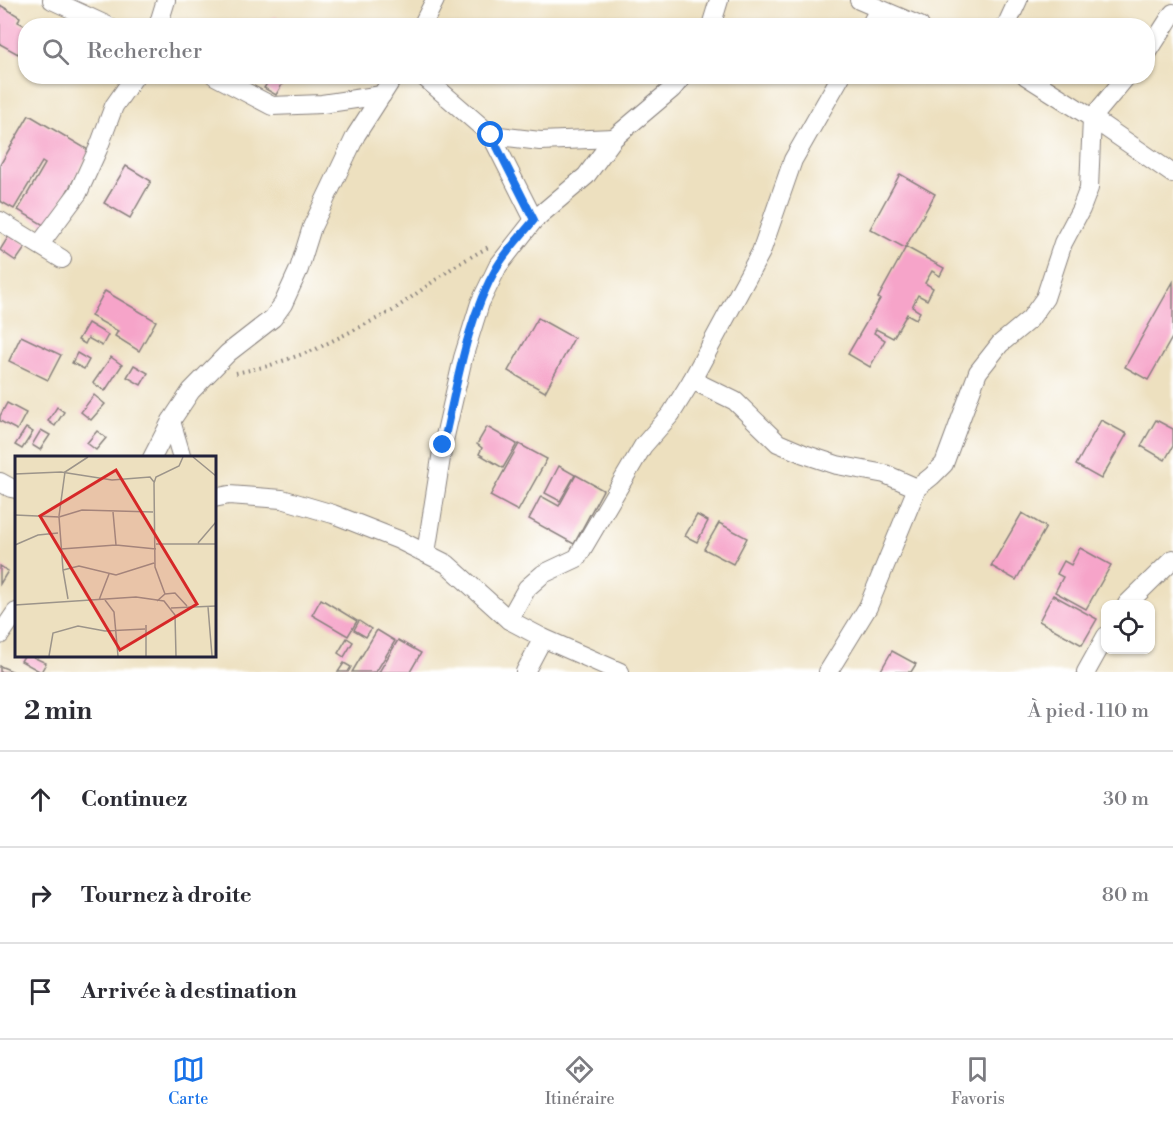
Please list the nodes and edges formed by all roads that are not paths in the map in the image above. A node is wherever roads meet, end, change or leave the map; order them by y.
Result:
1 (52, 0) edge
2 (166, 0) edge
3 (435, 0) edge
4 (719, 0) edge
5 (859, 0) edge
6 (1018, 0) edge
7 (879, 9) junction
8 (1173, 13) edge
9 (91, 18) edge
10 (160, 18) edge
11 (426, 18) edge
12 (713, 18) edge
13 (874, 18) edge
14 (901, 18) edge
15 (1010, 18) edge
16 (1155, 41) edge
17 (129, 84) edge
18 (230, 84) edge
19 (389, 84) edge
20 (432, 84) edge
21 (676, 84) edge
22 (836, 84) edge
23 (1039, 84) edge
24 (1120, 84) edge
25 (382, 95) junction
26 (1092, 118) junction
27 (491, 135) junction
28 (614, 138) junction
29 (1173, 174) edge
30 (534, 220) junction
31 (0, 221) edge
32 (40, 244) junction
33 (62, 259) dead end
34 (692, 380) junction
35 (171, 421) junction
36 (153, 456) edge
37 (181, 456) edge
38 (0, 482) edge
39 (917, 488) junction
40 (15, 489) edge
41 (216, 498) edge
42 (426, 554) junction
43 (1173, 559) edge
44 (1131, 600) edge
45 (15, 613) edge
46 (509, 621) junction
47 (0, 634) edge
48 (543, 638) junction
49 (1101, 645) edge
50 (525, 672) edge
51 (620, 672) edge
52 (828, 672) edge
53 (1086, 672) edge

1 - 9 street
2 - 10 street
3 - 11 street
4 - 12 street
5 - 7 street
6 - 15 street
7 - 13 street
7 - 14 street
8 - 16 street
17 - 32 street
18 - 25 street
19 - 25 street
20 - 27 street
21 - 28 street
22 - 34 street
23 - 26 street
24 - 26 street
25 - 35 street
26 - 29 street
26 - 39 street
27 - 28 street
27 - 30 street
28 - 30 street
30 - 42 street
31 - 32 street
32 - 33 street
34 - 39 street
34 - 46 street
35 - 36 street
35 - 37 street
38 - 40 street
39 - 52 street
41 - 42 street
42 - 46 street
43 - 44 street
45 - 47 street
46 - 48 street
48 - 50 street
48 - 51 street
49 - 53 street

